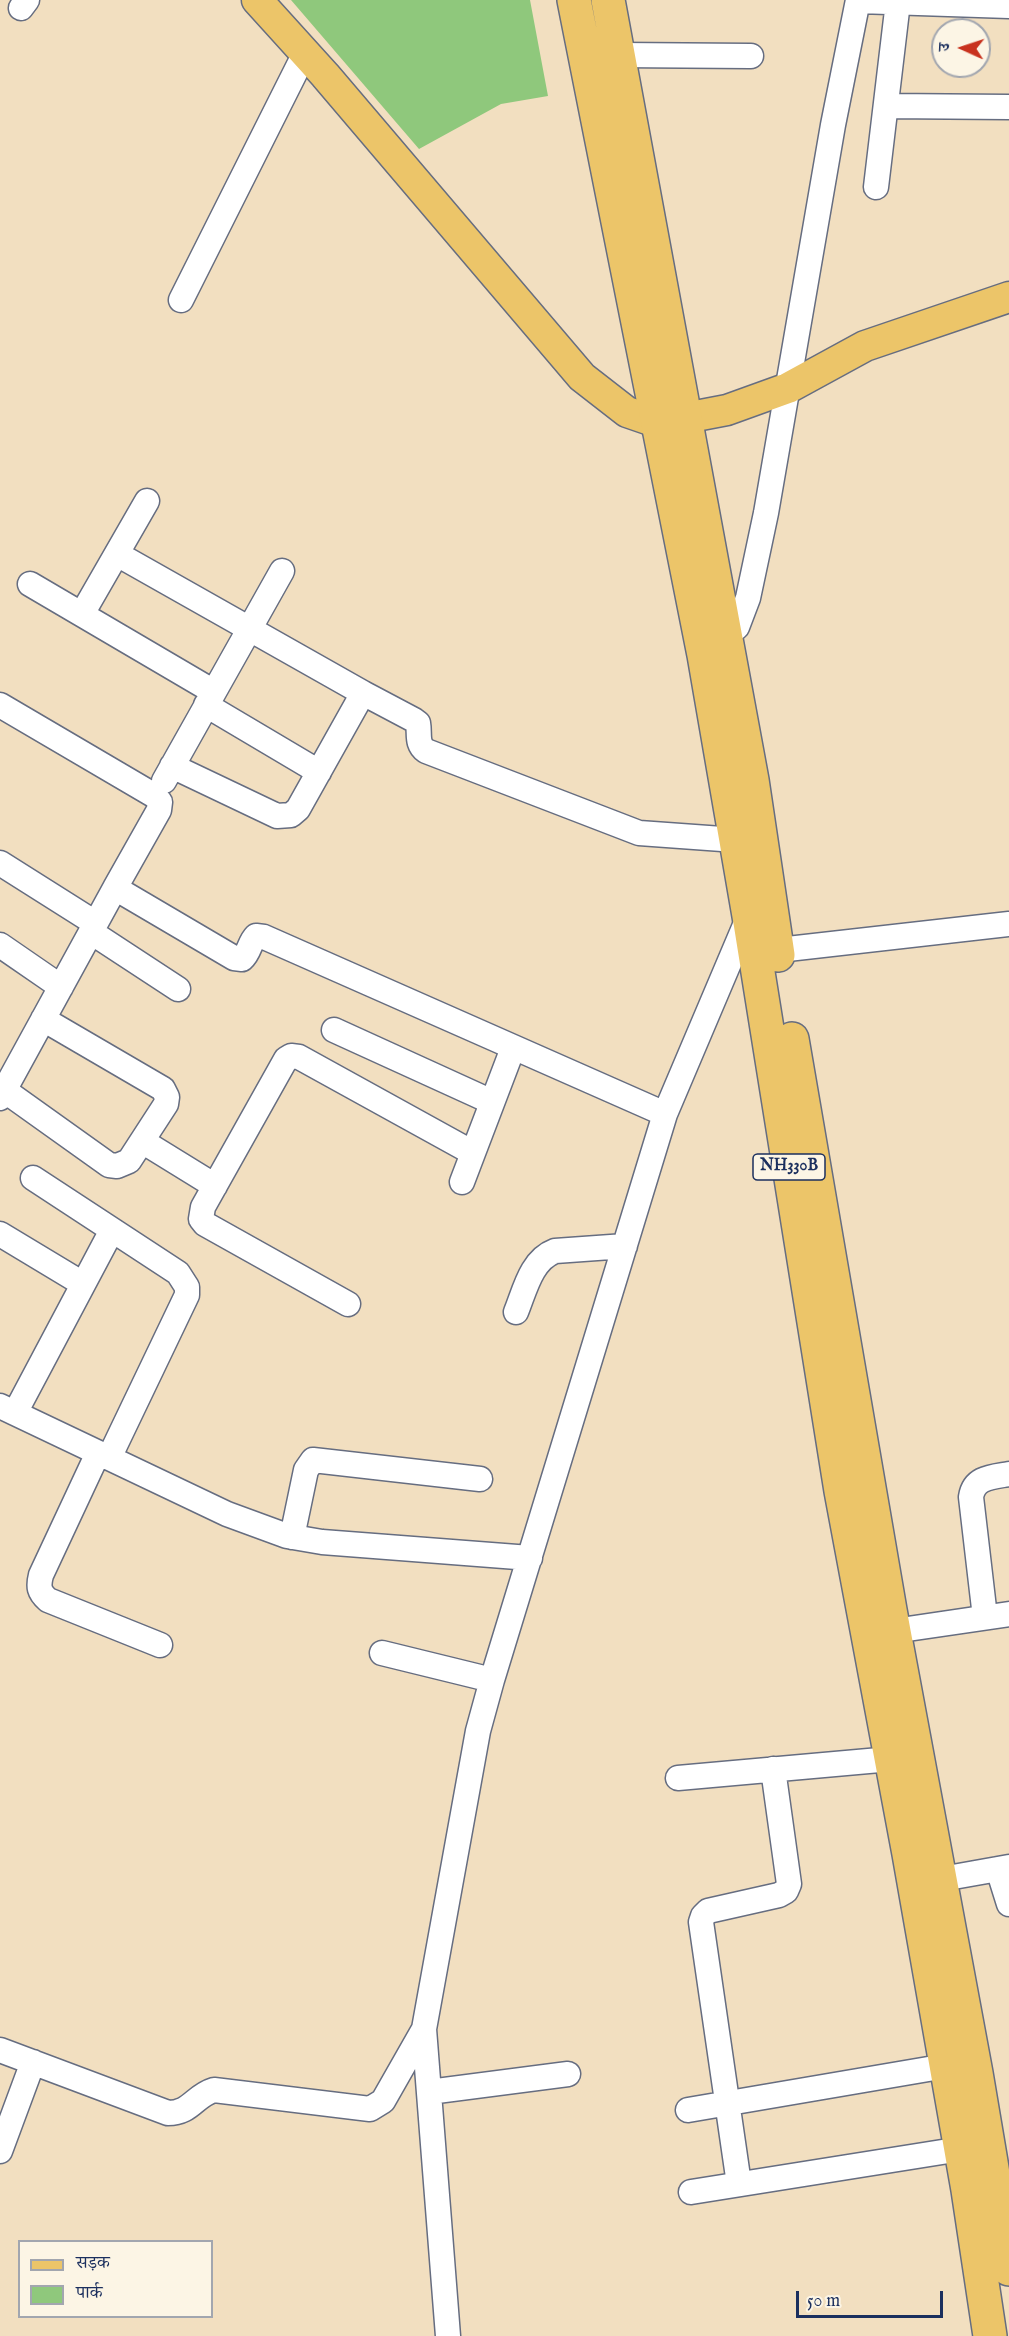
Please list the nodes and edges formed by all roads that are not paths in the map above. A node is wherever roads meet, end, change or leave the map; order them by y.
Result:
1 (258, 0) edge
2 (574, 0) edge
3 (608, 0) edge
4 (858, 0) edge
5 (898, 2) junction
6 (1009, 6) edge
7 (305, 53) junction
8 (618, 55) junction
9 (751, 56) dead end
10 (886, 106) junction
11 (1009, 107) edge
12 (876, 187) dead end
13 (1009, 297) edge
14 (181, 300) dead end
15 (788, 388) junction
16 (672, 420) junction
17 (147, 501) dead end
18 (117, 554) junction
19 (282, 571) dead end
20 (30, 584) dead end
21 (82, 614) junction
22 (249, 629) junction
23 (725, 637) junction
24 (363, 693) junction
25 (210, 698) junction
26 (0, 705) edge
27 (172, 766) junction
28 (319, 772) junction
29 (155, 796) junction
30 (736, 840) junction
31 (0, 863) edge
32 (115, 888) junction
33 (749, 916) junction
34 (1009, 924) edge
35 (93, 928) junction
36 (0, 945) edge
37 (766, 951) junction
38 (61, 987) junction
39 (178, 989) dead end
40 (43, 1019) junction
41 (334, 1030) dead end
42 (513, 1048) junction
43 (2, 1094) edge
44 (492, 1102) junction
45 (665, 1114) junction
46 (142, 1141) junction
47 (473, 1153) junction
48 (33, 1178) dead end
49 (462, 1182) dead end
50 (215, 1186) junction
51 (112, 1230) junction
52 (0, 1234) edge
53 (625, 1246) junction
54 (83, 1284) junction
55 (348, 1304) dead end
56 (516, 1312) dead end
57 (8, 1410) edge
58 (104, 1456) junction
59 (1009, 1474) edge
60 (480, 1479) dead end
61 (292, 1537) junction
62 (530, 1558) junction
63 (1009, 1614) edge
64 (985, 1617) junction
65 (894, 1632) junction
66 (160, 1645) dead end
67 (382, 1653) dead end
68 (492, 1680) junction
69 (891, 1759) junction
70 (773, 1769) junction
71 (678, 1778) dead end
72 (1003, 1868) edge
73 (927, 1882) junction
74 (1009, 1904) edge
75 (424, 2030) junction
76 (0, 2050) edge
77 (33, 2062) junction
78 (946, 2066) junction
79 (568, 2074) dead end
80 (429, 2092) junction
81 (727, 2104) junction
82 (688, 2110) dead end
83 (960, 2149) junction
84 (0, 2151) edge
85 (739, 2184) junction
86 (691, 2192) dead end
87 (1009, 2269) edge
88 (448, 2336) edge
89 (990, 2336) edge

1 - 7 main road
2 - 16 highway, NH330B
3 - 8 highway, NH330B
4 - 5 street
4 - 15 street
5 - 6 street
5 - 10 street
7 - 14 street
7 - 16 main road
8 - 9 street
8 - 16 highway, NH330B
10 - 11 street
10 - 12 street
13 - 15 main road
15 - 16 main road
15 - 23 street
16 - 23 highway, NH330B
16 - 30 highway, NH330B
17 - 18 street
18 - 21 street
18 - 22 street
19 - 22 street
20 - 21 street
21 - 25 street
22 - 24 street
22 - 25 street
23 - 37 highway, NH330B
24 - 28 street
24 - 30 street
25 - 27 street
25 - 28 street
26 - 29 street
27 - 28 street
27 - 29 street
29 - 32 street
30 - 33 highway, NH330B
31 - 35 street
32 - 35 street
32 - 42 street
33 - 37 highway, NH330B
33 - 45 street
34 - 37 street
35 - 38 street
35 - 39 street
36 - 38 street
37 - 65 highway, NH330B
37 - 69 highway, NH330B
38 - 40 street
40 - 43 street
40 - 46 street
41 - 44 street
42 - 44 street
42 - 45 street
43 - 46 street
44 - 47 street
45 - 53 street
46 - 50 street
47 - 49 street
47 - 50 street
48 - 51 street
50 - 55 street
51 - 54 street
51 - 58 street
52 - 54 street
53 - 56 street
53 - 62 street
54 - 57 street
57 - 58 street
58 - 61 street
58 - 66 street
59 - 64 street
60 - 61 street
61 - 62 street
62 - 68 street
63 - 64 street
64 - 65 street
65 - 73 highway, NH330B
67 - 68 street
68 - 75 street
69 - 70 street
69 - 73 highway, NH330B
70 - 71 street
70 - 81 street
72 - 73 street
72 - 74 street
73 - 78 highway, NH330B
73 - 87 highway, NH330B
75 - 77 street
75 - 80 street
76 - 77 street
77 - 84 street
78 - 81 street
78 - 83 highway, NH330B
79 - 80 street
80 - 88 street
81 - 82 street
81 - 85 street
83 - 85 street
83 - 89 highway, NH330B
85 - 86 street

